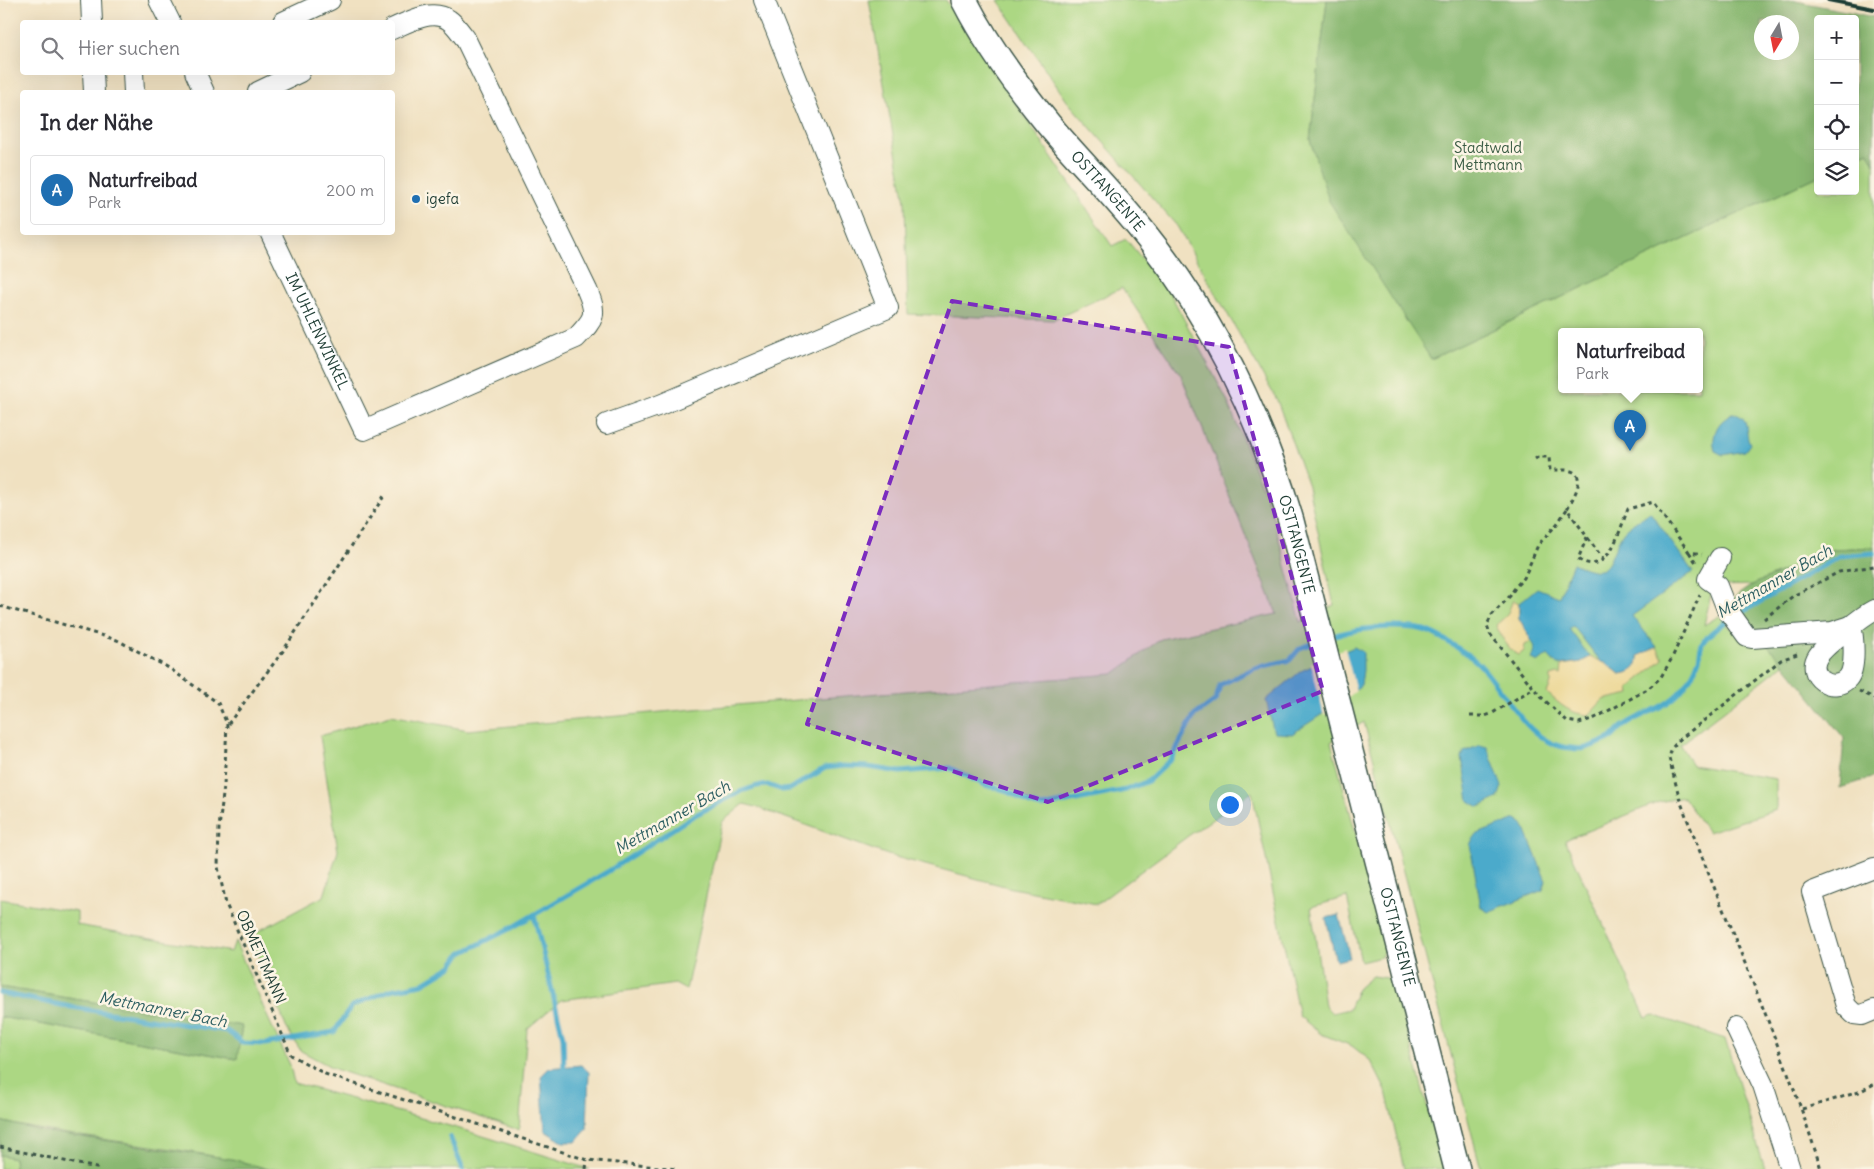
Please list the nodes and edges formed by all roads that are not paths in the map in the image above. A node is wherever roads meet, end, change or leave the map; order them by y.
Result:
1 (91, 0) edge
2 (159, 0) edge
3 (330, 0) edge
4 (764, 0) edge
5 (964, 0) edge
6 (92, 20) edge
7 (169, 20) edge
8 (287, 20) edge
9 (395, 28) edge
10 (93, 75) edge
11 (133, 75) edge
12 (294, 75) edge
13 (94, 90) edge
14 (134, 90) edge
15 (262, 90) edge
16 (271, 235) edge
17 (607, 424) dead end
18 (1720, 558) road end
19 (1874, 610) edge
20 (1851, 626) junction
21 (1874, 868) edge
22 (1874, 1010) edge
23 (1736, 1028) dead end
24 (1457, 1169) edge
25 (1790, 1169) edge

1 - 6 street
2 - 7 street
3 - 8 street
4 - 17 street
5 - 24 main road, OSTTANGENTE
9 - 16 street, IM UHLENWINKEL
10 - 13 street
11 - 14 street
12 - 15 street
18 - 20 street
19 - 20 street
20 - 20 street
21 - 22 street
23 - 25 street

